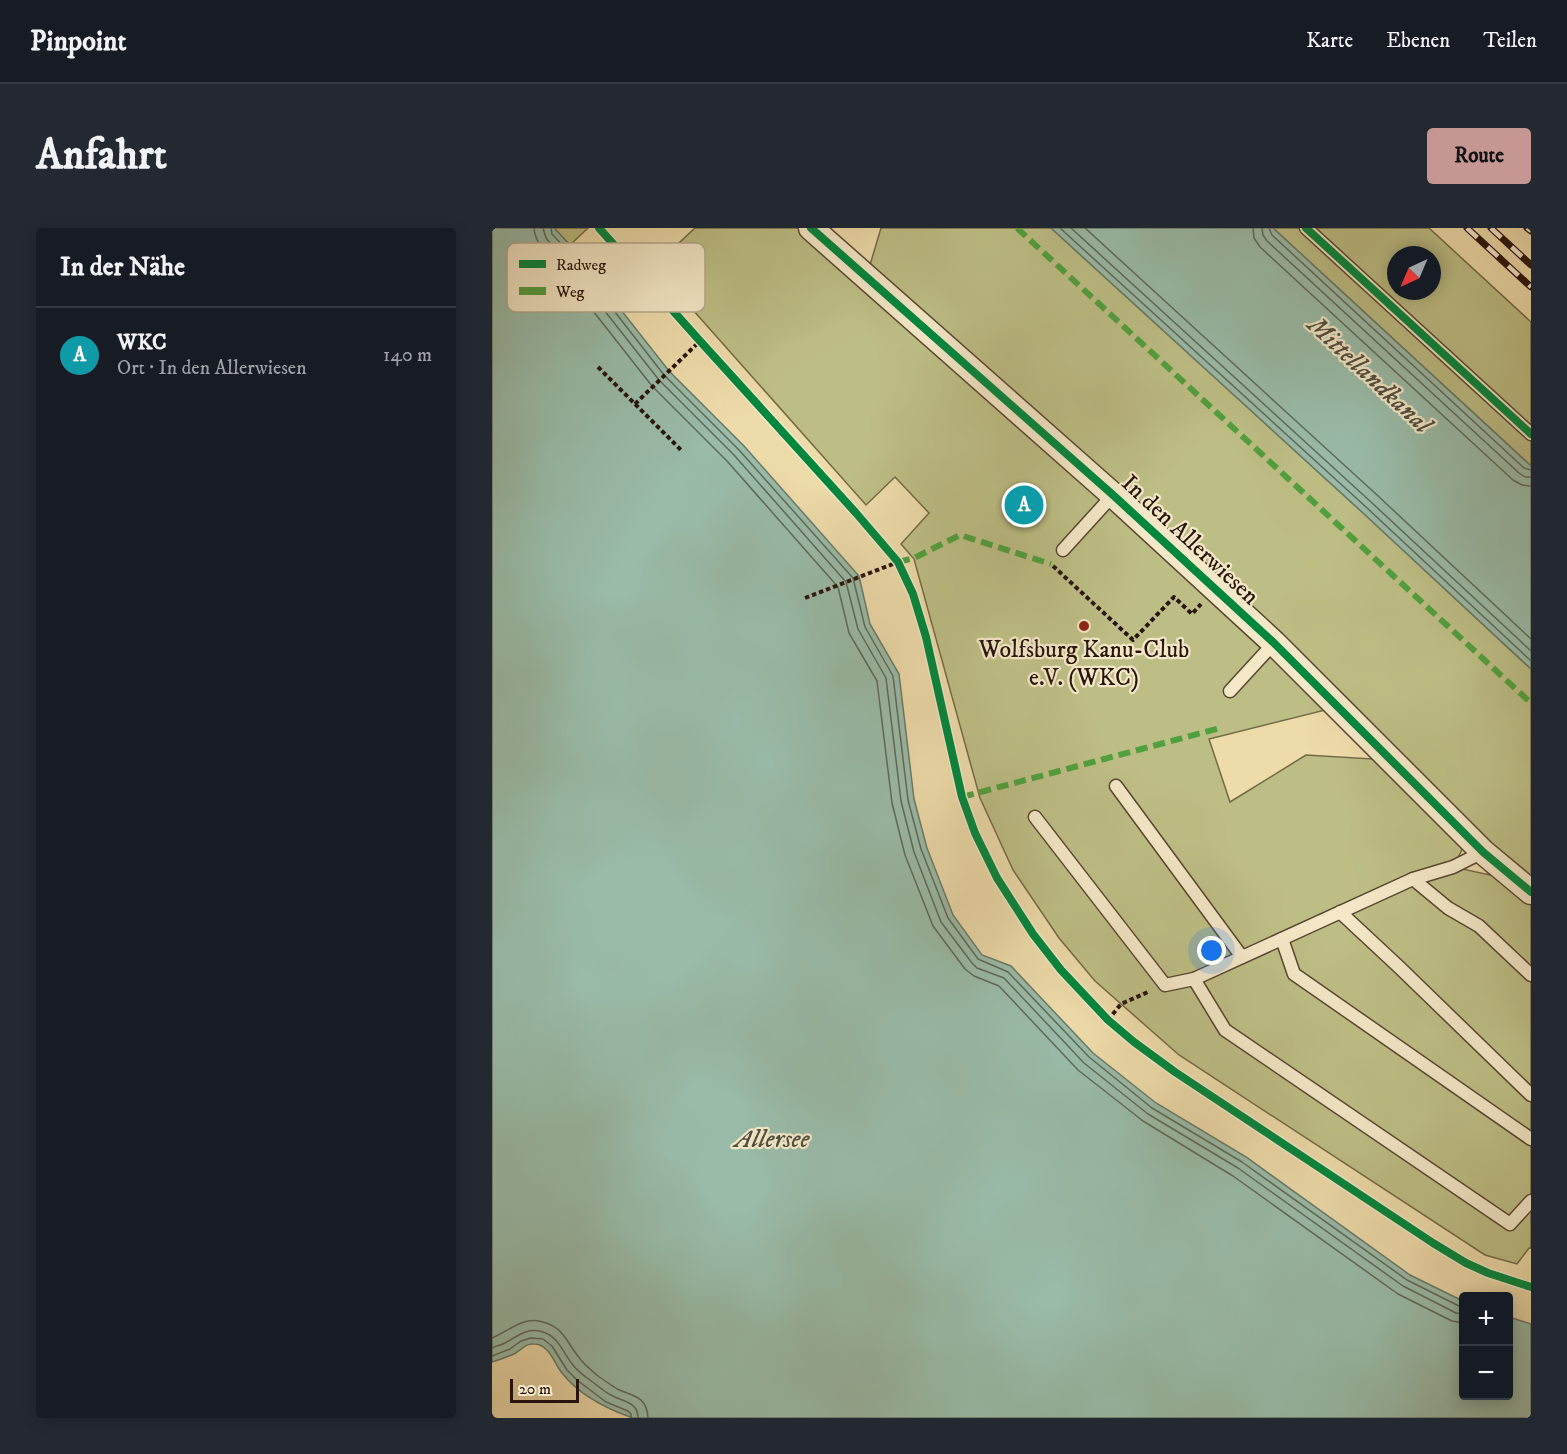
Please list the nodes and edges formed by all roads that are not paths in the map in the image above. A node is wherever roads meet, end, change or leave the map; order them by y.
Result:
1 (811, 228) edge
2 (1306, 228) edge
3 (1531, 434) edge
4 (1113, 495) junction
5 (1063, 550) dead end
6 (1274, 644) junction
7 (1230, 691) dead end
8 (1116, 786) dead end
9 (1035, 817) dead end
10 (1483, 852) junction
11 (1413, 879) junction
12 (1531, 892) edge
13 (1340, 912) junction
14 (1282, 939) junction
15 (1242, 957) junction
16 (1531, 975) edge
17 (1194, 979) junction
18 (1531, 1095) edge
19 (1531, 1140) edge
20 (1531, 1201) edge

1 - 4 street, In den Allerwiesen
2 - 3 lane
4 - 5 lane
4 - 6 street, In den Allerwiesen
6 - 7 lane
6 - 10 street, In den Allerwiesen
8 - 15 lane
9 - 17 lane
10 - 11 lane
10 - 12 street, In den Allerwiesen
11 - 13 lane
11 - 16 lane
13 - 14 lane
13 - 18 lane
14 - 15 lane
14 - 19 lane
15 - 17 lane
17 - 20 lane

